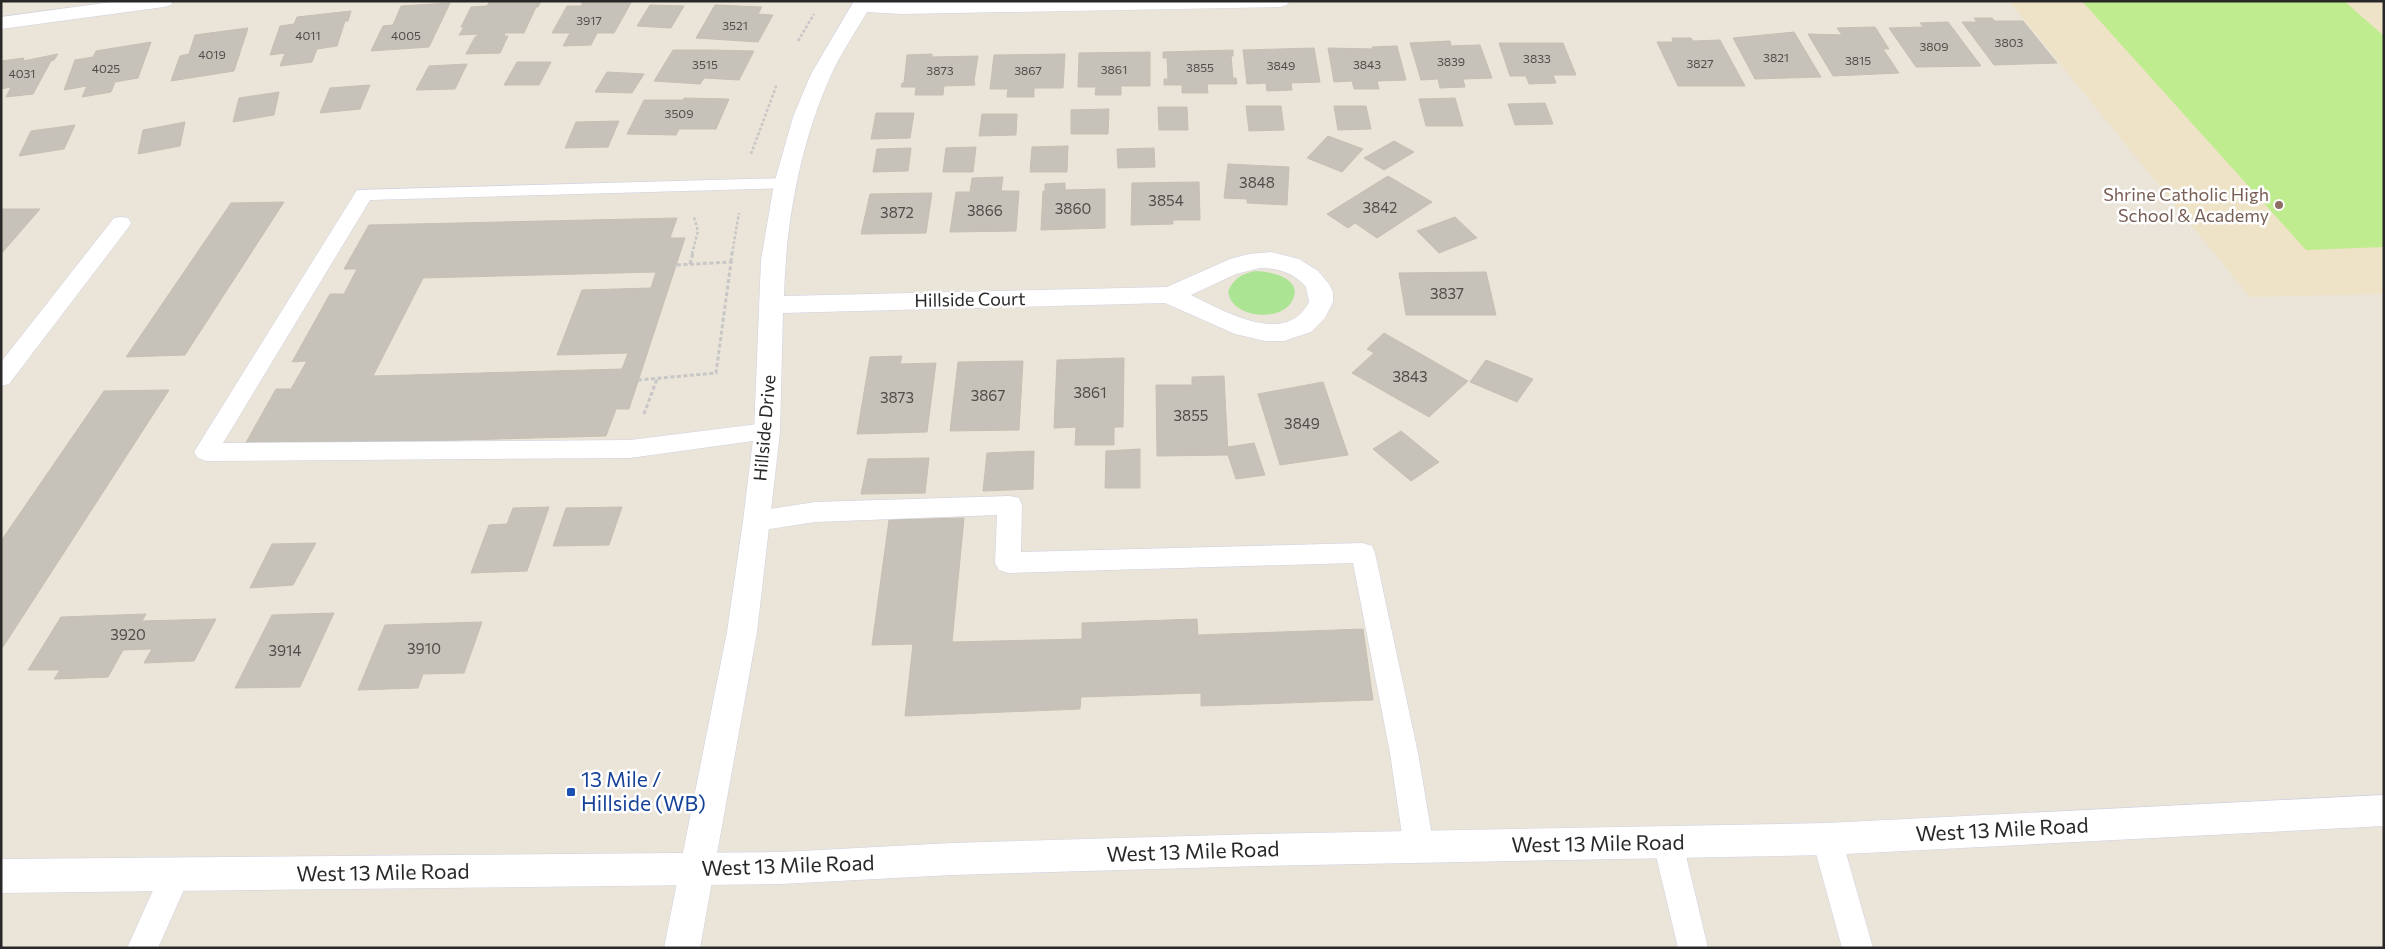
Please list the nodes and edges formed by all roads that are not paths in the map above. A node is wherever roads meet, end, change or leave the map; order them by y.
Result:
1 (164, 1) edge
2 (1280, 1) edge
3 (862, 4) edge
4 (1, 23) edge
5 (785, 184) junction
6 (121, 224) dead end
7 (1168, 295) junction
8 (771, 305) junction
9 (1, 378) edge
10 (767, 432) junction
11 (757, 521) junction
12 (2384, 810) edge
13 (1827, 839) junction
14 (1668, 843) junction
15 (1419, 848) junction
16 (696, 869) junction
17 (176, 874) junction
18 (1, 876) edge
19 (142, 948) edge
20 (682, 948) edge
21 (1693, 948) edge
22 (1858, 948) edge

1 - 4 street
2 - 3 street
3 - 5 street, Hillside Drive
5 - 8 street, Hillside Drive
5 - 10 lane
6 - 9 lane
7 - 7 street, Hillside Court
7 - 8 street, Hillside Court
8 - 10 street, Hillside Drive
10 - 11 street, Hillside Drive
11 - 15 lane
11 - 16 street, Hillside Drive
12 - 13 street, West 13 Mile Road
13 - 14 street, West 13 Mile Road
13 - 22 lane
14 - 15 street, West 13 Mile Road
14 - 21 lane
15 - 16 street, West 13 Mile Road
16 - 17 street, West 13 Mile Road
16 - 20 street, Hillside Drive
17 - 18 street, West 13 Mile Road
17 - 19 lane

